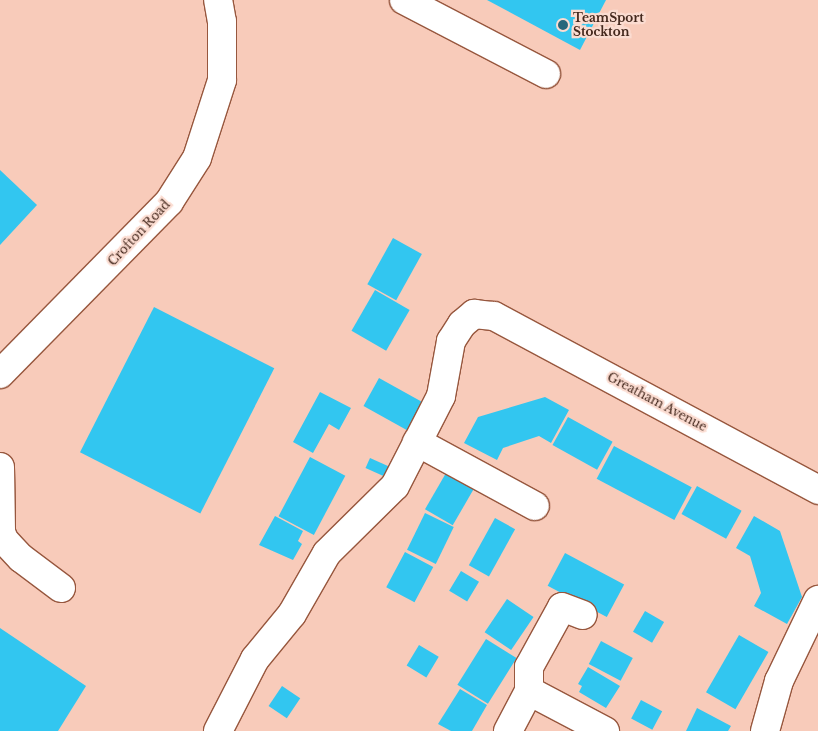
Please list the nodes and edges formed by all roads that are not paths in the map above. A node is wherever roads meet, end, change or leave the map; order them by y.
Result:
1 (218, 0) edge
2 (404, 0) edge
3 (546, 74) dead end
4 (0, 374) edge
5 (417, 442) junction
6 (1, 482) edge
7 (818, 490) edge
8 (535, 506) dead end
9 (61, 588) dead end
10 (818, 600) edge
11 (583, 615) dead end
12 (529, 691) junction
13 (218, 731) edge
14 (508, 731) edge
15 (605, 731) edge
16 (765, 731) edge

1 - 4 street, Crofton Road
2 - 3 street
5 - 7 street, Greatham Avenue
5 - 8 street
5 - 13 street
6 - 9 street
10 - 16 street
11 - 12 street
12 - 14 street
12 - 15 street

